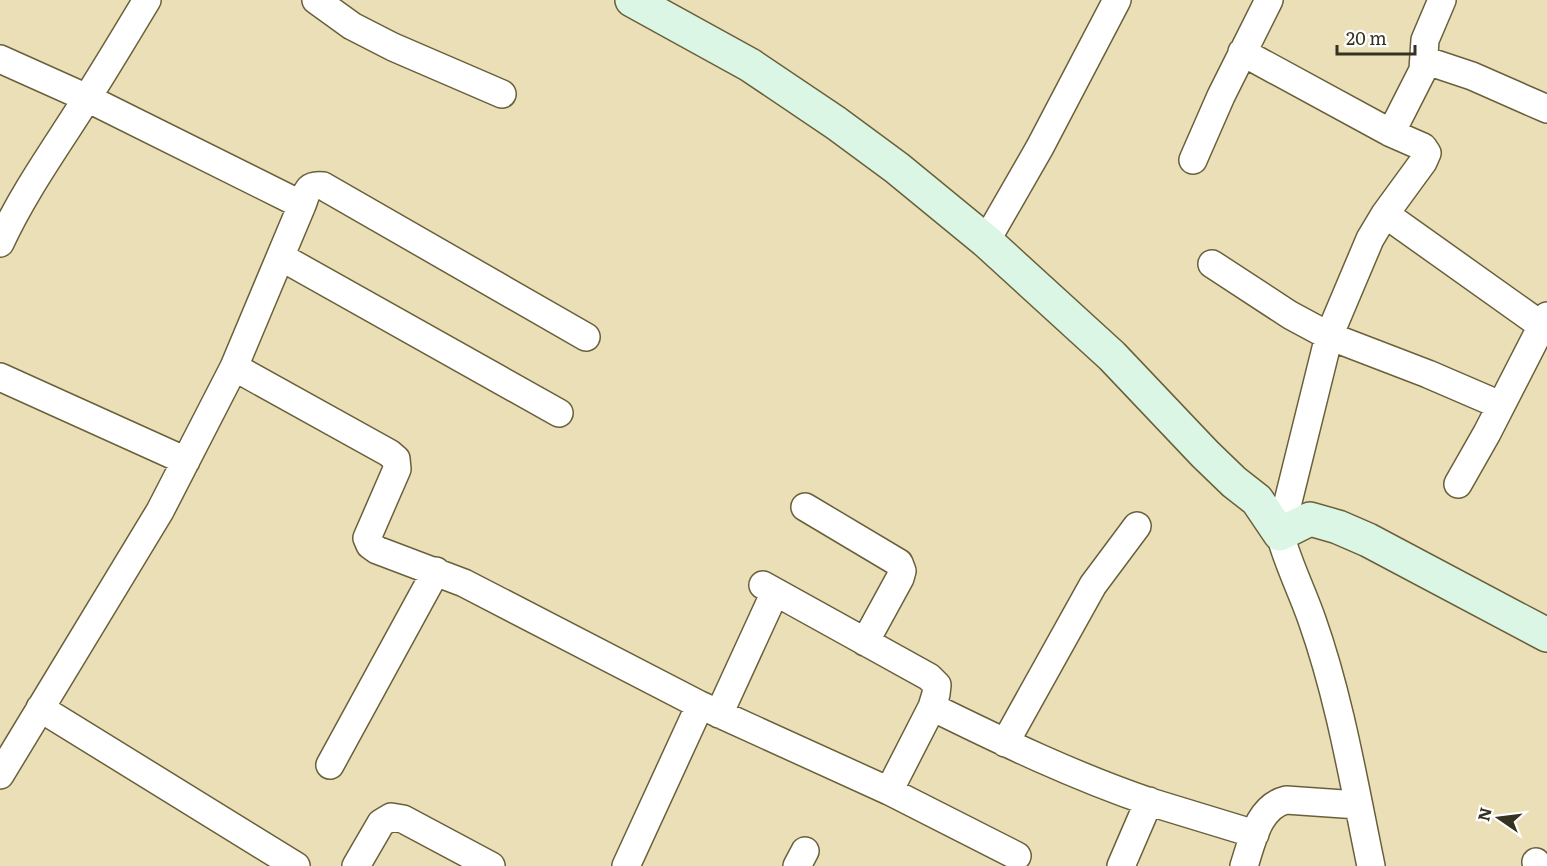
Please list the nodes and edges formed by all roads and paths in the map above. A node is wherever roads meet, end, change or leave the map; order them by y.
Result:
1 (147, 0) edge
2 (316, 0) edge
3 (632, 0) edge
4 (1116, 0) edge
5 (1269, 0) edge
6 (1443, 0) edge
7 (1242, 52) junction
8 (0, 59) edge
9 (1424, 60) junction
10 (502, 94) dead end
11 (87, 98) junction
12 (1547, 109) edge
13 (1391, 133) junction
14 (1193, 160) dead end
15 (302, 205) junction
16 (1385, 214) junction
17 (986, 241) junction
18 (0, 243) edge
19 (281, 257) junction
20 (1212, 264) dead end
21 (1544, 321) edge
22 (1329, 336) junction
23 (586, 337) dead end
24 (234, 367) junction
25 (0, 377) edge
26 (1500, 405) junction
27 (559, 413) dead end
28 (186, 461) junction
29 (1458, 484) dead end
30 (805, 507) dead end
31 (1137, 526) dead end
32 (1280, 534) junction
33 (436, 571) junction
34 (1547, 635) edge
35 (866, 642) junction
36 (932, 707) junction
37 (40, 708) junction
38 (710, 709) junction
39 (1005, 743) junction
40 (330, 765) dead end
41 (0, 776) edge
42 (889, 791) junction
43 (1149, 801) junction
44 (1358, 805) junction
45 (1255, 834) junction
46 (1017, 856) dead end
47 (296, 866) edge
48 (356, 866) edge
49 (491, 866) edge
50 (627, 866) edge
51 (1121, 866) edge
52 (1244, 866) edge
53 (1371, 866) edge

1 - 11 street
2 - 10 street
3 - 17 street
4 - 17 street
5 - 7 street
6 - 9 street
7 - 13 street
7 - 14 street
8 - 11 street
9 - 12 street
9 - 13 street
11 - 15 street
11 - 18 street
13 - 16 street
15 - 19 street
15 - 23 street
16 - 21 street
16 - 22 street
17 - 32 street
19 - 24 street
19 - 27 street
20 - 22 street
21 - 26 street
22 - 26 street
22 - 32 street
24 - 28 street
24 - 33 street
25 - 28 street
26 - 29 street
28 - 37 street
30 - 35 street
31 - 39 street
32 - 34 street
32 - 44 street
33 - 38 street
33 - 40 street
35 - 36 street
35 - 38 street
36 - 39 street
36 - 42 street
37 - 41 street
37 - 47 street
38 - 42 street
38 - 50 street
39 - 43 street
42 - 46 street
43 - 45 street
43 - 51 street
44 - 45 street
44 - 53 street
45 - 52 street
48 - 49 street

